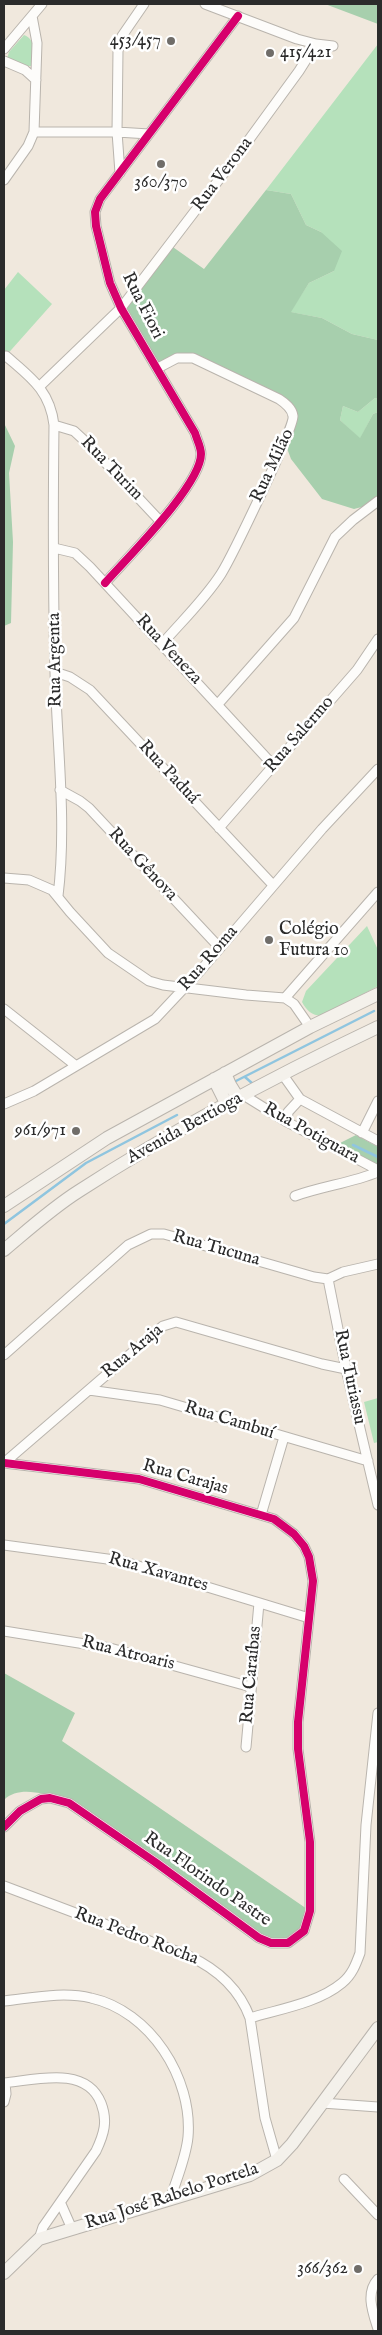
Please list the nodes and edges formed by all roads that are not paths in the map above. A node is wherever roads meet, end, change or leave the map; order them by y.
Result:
1 (42, 4) edge
2 (144, 4) edge
3 (205, 4) edge
4 (32, 16) junction
5 (238, 16) junction
6 (316, 44) junction
7 (334, 46) dead end
8 (4, 49) edge
9 (4, 61) edge
10 (36, 80) junction
11 (34, 132) junction
12 (117, 132) junction
13 (149, 134) junction
14 (120, 173) junction
15 (4, 180) edge
16 (121, 308) junction
17 (6, 356) dead end
18 (158, 368) junction
19 (40, 386) junction
20 (54, 424) junction
21 (378, 501) edge
22 (160, 521) junction
23 (54, 548) junction
24 (105, 582) junction
25 (378, 639) edge
26 (162, 644) junction
27 (55, 672) junction
28 (218, 704) junction
29 (273, 765) junction
30 (378, 769) edge
31 (60, 790) junction
32 (219, 828) junction
33 (4, 878) edge
34 (274, 885) junction
35 (378, 892) edge
36 (58, 896) junction
37 (219, 947) junction
38 (185, 987) junction
39 (378, 994) edge
40 (285, 998) junction
41 (4, 1009) edge
42 (310, 1027) junction
43 (378, 1027) edge
44 (75, 1065) junction
45 (283, 1075) junction
46 (220, 1076) junction
47 (242, 1097) junction
48 (300, 1099) junction
49 (378, 1101) edge
50 (4, 1104) edge
51 (227, 1104) junction
52 (287, 1122) junction
53 (362, 1133) junction
54 (378, 1141) edge
55 (378, 1171) edge
56 (295, 1196) dead end
57 (4, 1206) edge
58 (4, 1250) edge
59 (378, 1264) edge
60 (328, 1279) junction
61 (4, 1355) edge
62 (346, 1369) junction
63 (89, 1390) junction
64 (284, 1437) junction
65 (368, 1461) junction
66 (4, 1463) edge
67 (378, 1505) edge
68 (261, 1515) junction
69 (4, 1545) edge
70 (309, 1557) joint
71 (259, 1603) junction
72 (309, 1618) junction
73 (4, 1630) edge
74 (250, 1687) junction
75 (378, 1714) edge
76 (246, 1747) dead end
77 (4, 1827) edge
78 (4, 1886) edge
79 (4, 2001) edge
80 (250, 2018) junction
81 (378, 2028) edge
82 (5, 2083) edge
83 (4, 2102) edge
84 (322, 2103) junction
85 (378, 2107) edge
86 (277, 2160) junction
87 (344, 2179) dead end
88 (170, 2200) junction
89 (61, 2204) junction
90 (378, 2215) edge
91 (72, 2229) junction
92 (39, 2239) junction
93 (4, 2273) edge
94 (378, 2279) edge
95 (378, 2330) edge

1 - 4 street
2 - 12 street
3 - 5 street
4 - 8 street
4 - 10 street
5 - 6 street
5 - 13 street, Rua Fiori
6 - 7 street
6 - 16 street, Rua Verona
9 - 10 street
10 - 11 street
11 - 12 street
11 - 15 street
12 - 13 street
12 - 14 street
13 - 14 street, Rua Fiori
14 - 16 street, Rua Fiori
16 - 18 street, Rua Fiori
16 - 19 street, Rua Verona
17 - 19 street
18 - 22 street, Rua Fiori
18 - 26 street, Rua Milão
19 - 20 street
20 - 22 street, Rua Turim
20 - 23 street, Rua Argenta
21 - 28 street
22 - 24 street, Rua Fiori
23 - 24 street, Rua Veneza
23 - 27 street, Rua Argenta
24 - 26 street, Rua Veneza
25 - 29 street, Rua Salermo
26 - 28 street, Rua Veneza
27 - 31 street, Rua Argenta
27 - 32 street, Rua Paduá
28 - 29 street, Rua Veneza
29 - 32 street, Rua Salermo
30 - 34 street, Rua Roma
31 - 36 street, Rua Argenta
31 - 37 street, Rua Gênova
32 - 34 street, Rua Paduá
33 - 36 street
34 - 37 street, Rua Roma
35 - 40 street
36 - 38 street
37 - 38 street, Rua Roma
38 - 40 street
38 - 44 street, Rua Roma
39 - 42 street, Avenida Bertioga
40 - 42 street
41 - 44 street
42 - 46 street, Avenida Bertioga
43 - 45 street, Avenida Bertioga
44 - 50 street, Rua Roma
45 - 47 street, Avenida Bertioga
45 - 48 street, Rua Potiguara
46 - 47 street
46 - 51 street
46 - 57 street, Avenida Bertioga
47 - 51 street, Avenida Bertioga
47 - 52 street, Rua Potiguara
48 - 52 street
48 - 53 street, Rua Potiguara
49 - 53 street
51 - 58 street, Avenida Bertioga
52 - 55 street, Rua Potiguara
53 - 54 street, Rua Potiguara
55 - 56 street
59 - 60 street, Rua Tucuna
60 - 61 street, Rua Tucuna
60 - 62 street, Rua Turiassu
62 - 63 street, Rua Araja
62 - 65 street, Rua Turiassu
63 - 64 street, Rua Cambuí
63 - 66 street, Rua Araja
64 - 65 street, Rua Cambuí
64 - 68 street
65 - 67 street, Rua Turiassu
66 - 68 street, Rua Carajas
68 - 70 street, Rua Carajas
69 - 71 street, Rua Xavantes
70 - 72 street, Rua Florindo Pastre
71 - 72 street, Rua Xavantes
71 - 74 street, Rua Caraíbas
72 - 77 street, Rua Florindo Pastre
73 - 74 street, Rua Atroaris
74 - 76 street, Rua Caraíbas
75 - 80 street
78 - 80 street, Rua Pedro Rocha
79 - 88 street
80 - 86 street, Rua Pedro Rocha
81 - 84 street, Rua José Rabelo Portela
82 - 83 street
82 - 89 street
84 - 85 street
84 - 86 street, Rua José Rabelo Portela
86 - 88 street, Rua José Rabelo Portela
87 - 90 street
88 - 91 street, Rua José Rabelo Portela
89 - 91 street
89 - 92 street
91 - 92 street, Rua José Rabelo Portela
92 - 93 street, Rua José Rabelo Portela
94 - 95 street

